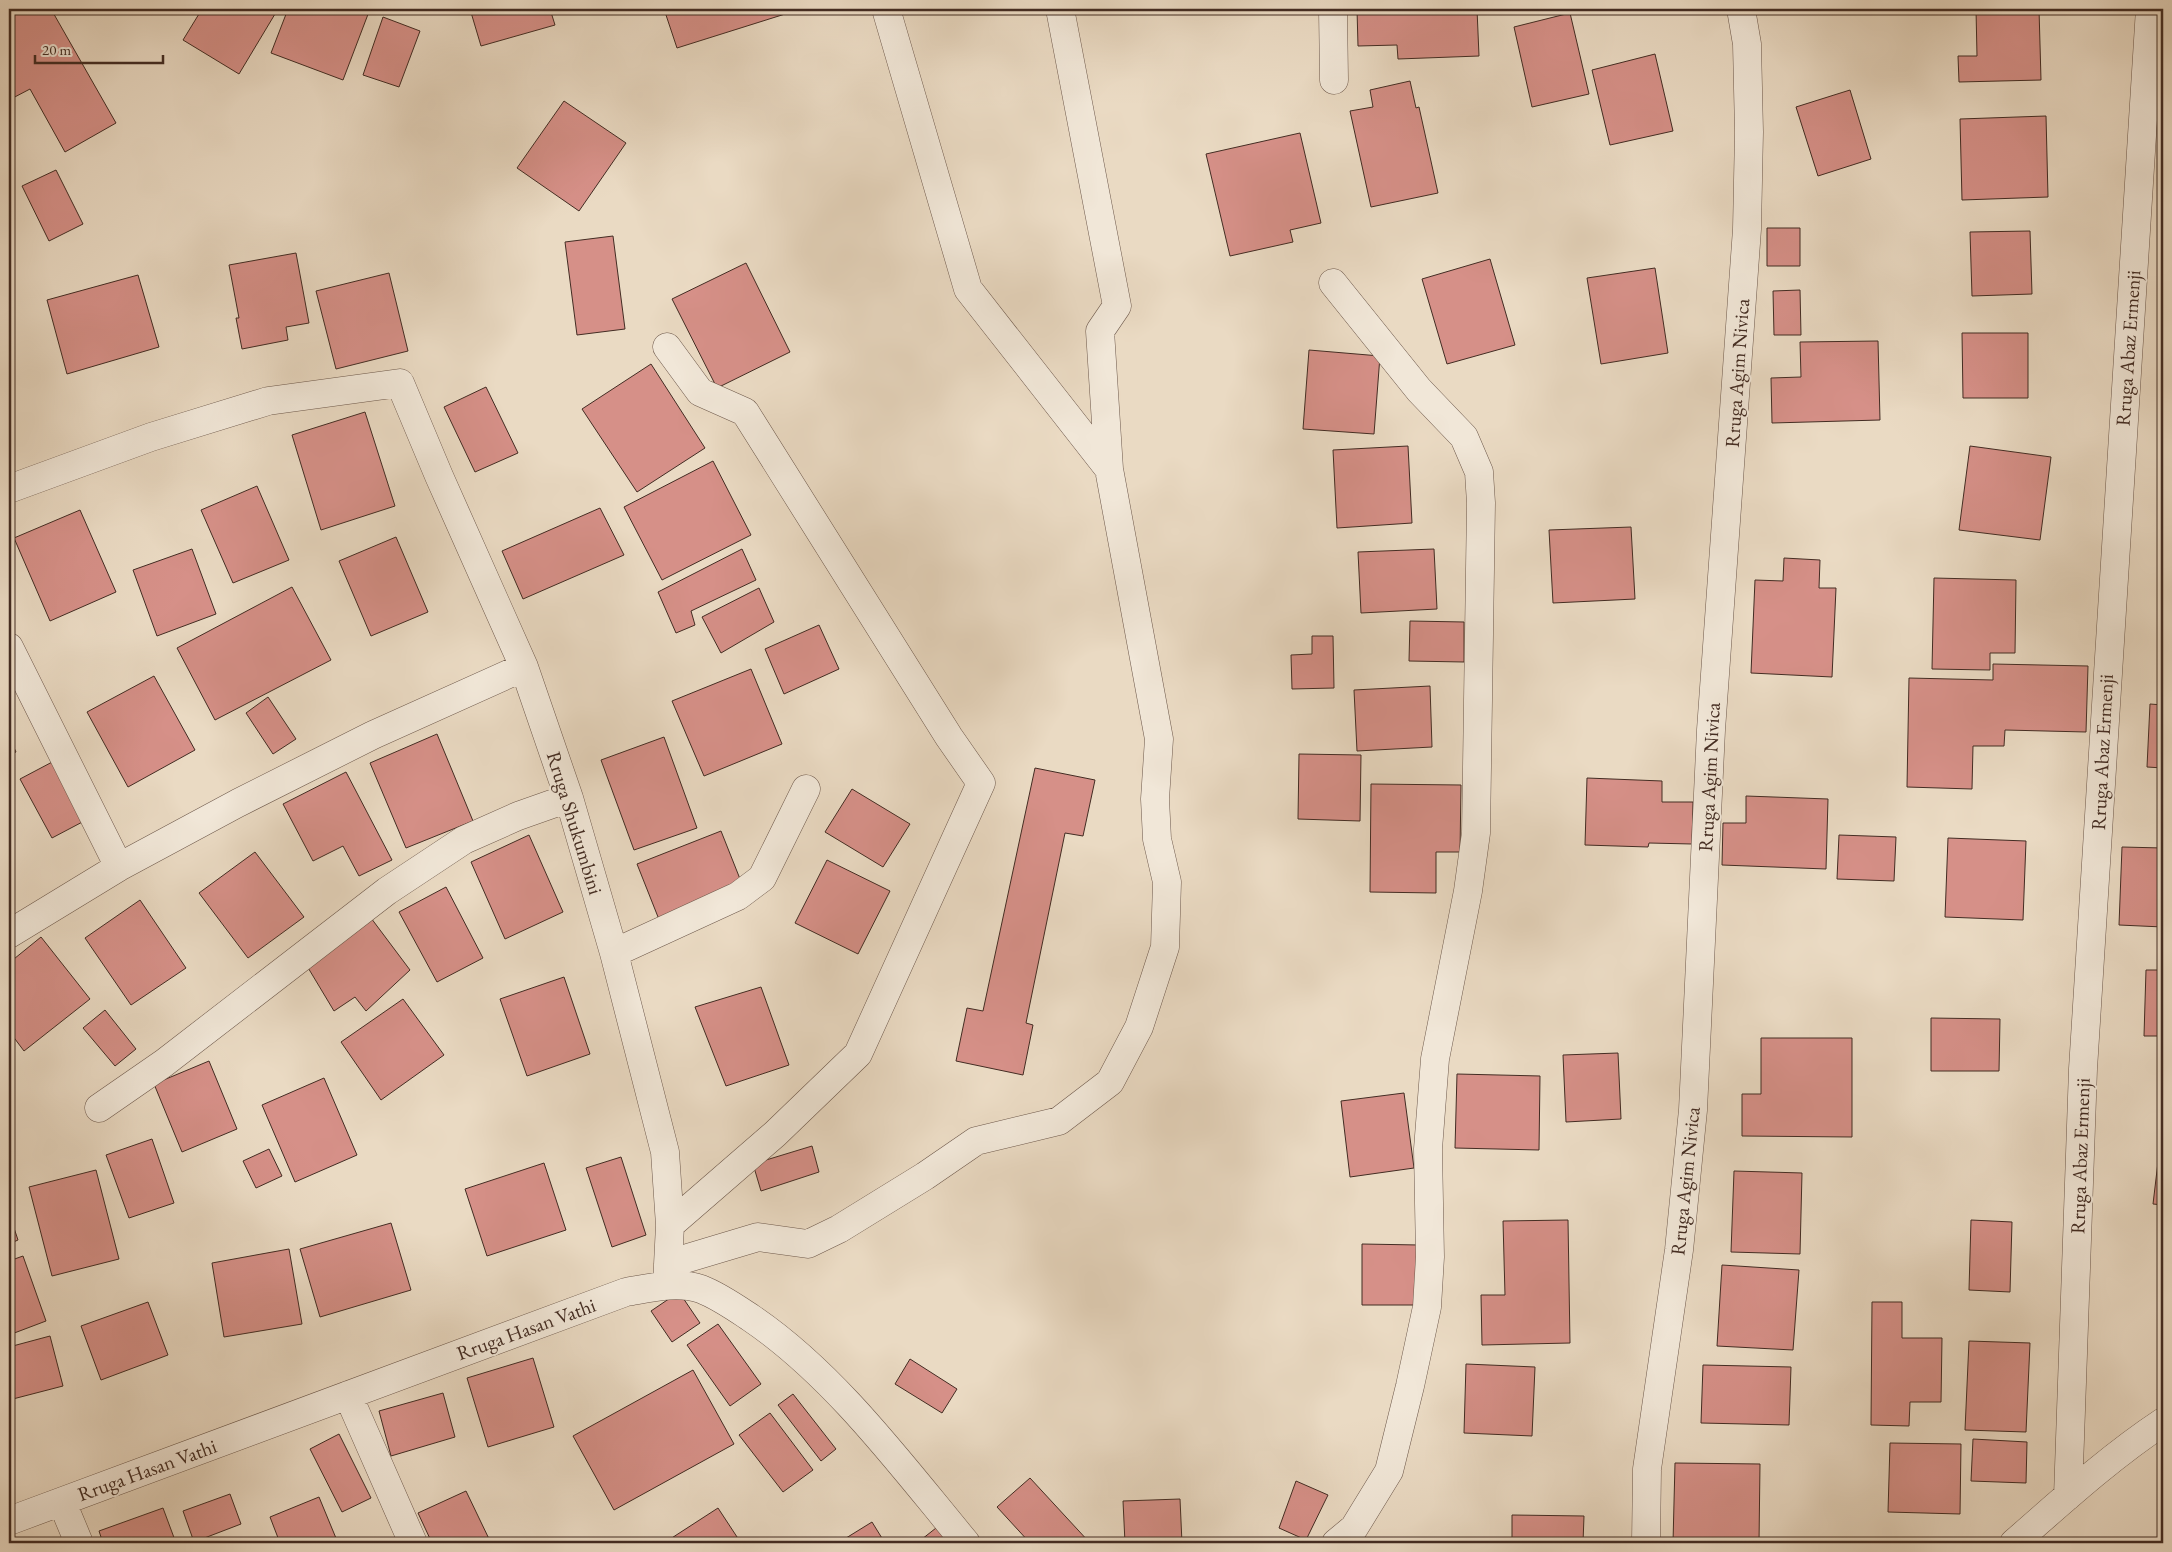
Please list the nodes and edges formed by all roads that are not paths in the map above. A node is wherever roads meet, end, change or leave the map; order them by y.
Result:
1 (886, 9) edge
2 (1060, 9) edge
3 (1333, 9) edge
4 (1741, 9) edge
5 (2150, 9) edge
6 (1334, 80) dead end
7 (1333, 283) dead end
8 (666, 347) dead end
9 (1109, 469) junction
10 (9, 489) edge
11 (9, 647) edge
12 (524, 667) junction
13 (806, 789) dead end
14 (569, 798) junction
15 (120, 867) junction
16 (9, 934) edge
17 (614, 954) junction
18 (99, 1108) dead end
19 (670, 1225) junction
20 (668, 1274) junction
21 (348, 1395) junction
22 (2163, 1422) edge
23 (2068, 1496) junction
24 (62, 1502) junction
25 (9, 1521) edge
26 (79, 1543) edge
27 (413, 1543) edge
28 (966, 1543) edge
29 (1336, 1543) edge
30 (1646, 1543) edge
31 (2014, 1543) edge

1 - 9 street
2 - 9 street
3 - 6 street
4 - 30 street, Rruga Agim Nivica
5 - 23 street, Rruga Abaz Ermenji
7 - 29 street
8 - 19 street
9 - 20 street
10 - 12 street, Rruga Shukumbini
11 - 15 street
12 - 14 street, Rruga Shukumbini
12 - 15 street
13 - 17 street
14 - 17 street, Rruga Shukumbini
14 - 18 street
15 - 16 street
17 - 19 street, Rruga Shukumbini
19 - 20 street, Rruga Shukumbini
20 - 21 street, Rruga Hasan Vathi
20 - 28 street, Rruga Hasan Vathi
21 - 24 street, Rruga Hasan Vathi
21 - 27 street
22 - 23 street
23 - 31 street
24 - 25 street, Rruga Hasan Vathi
24 - 26 street

